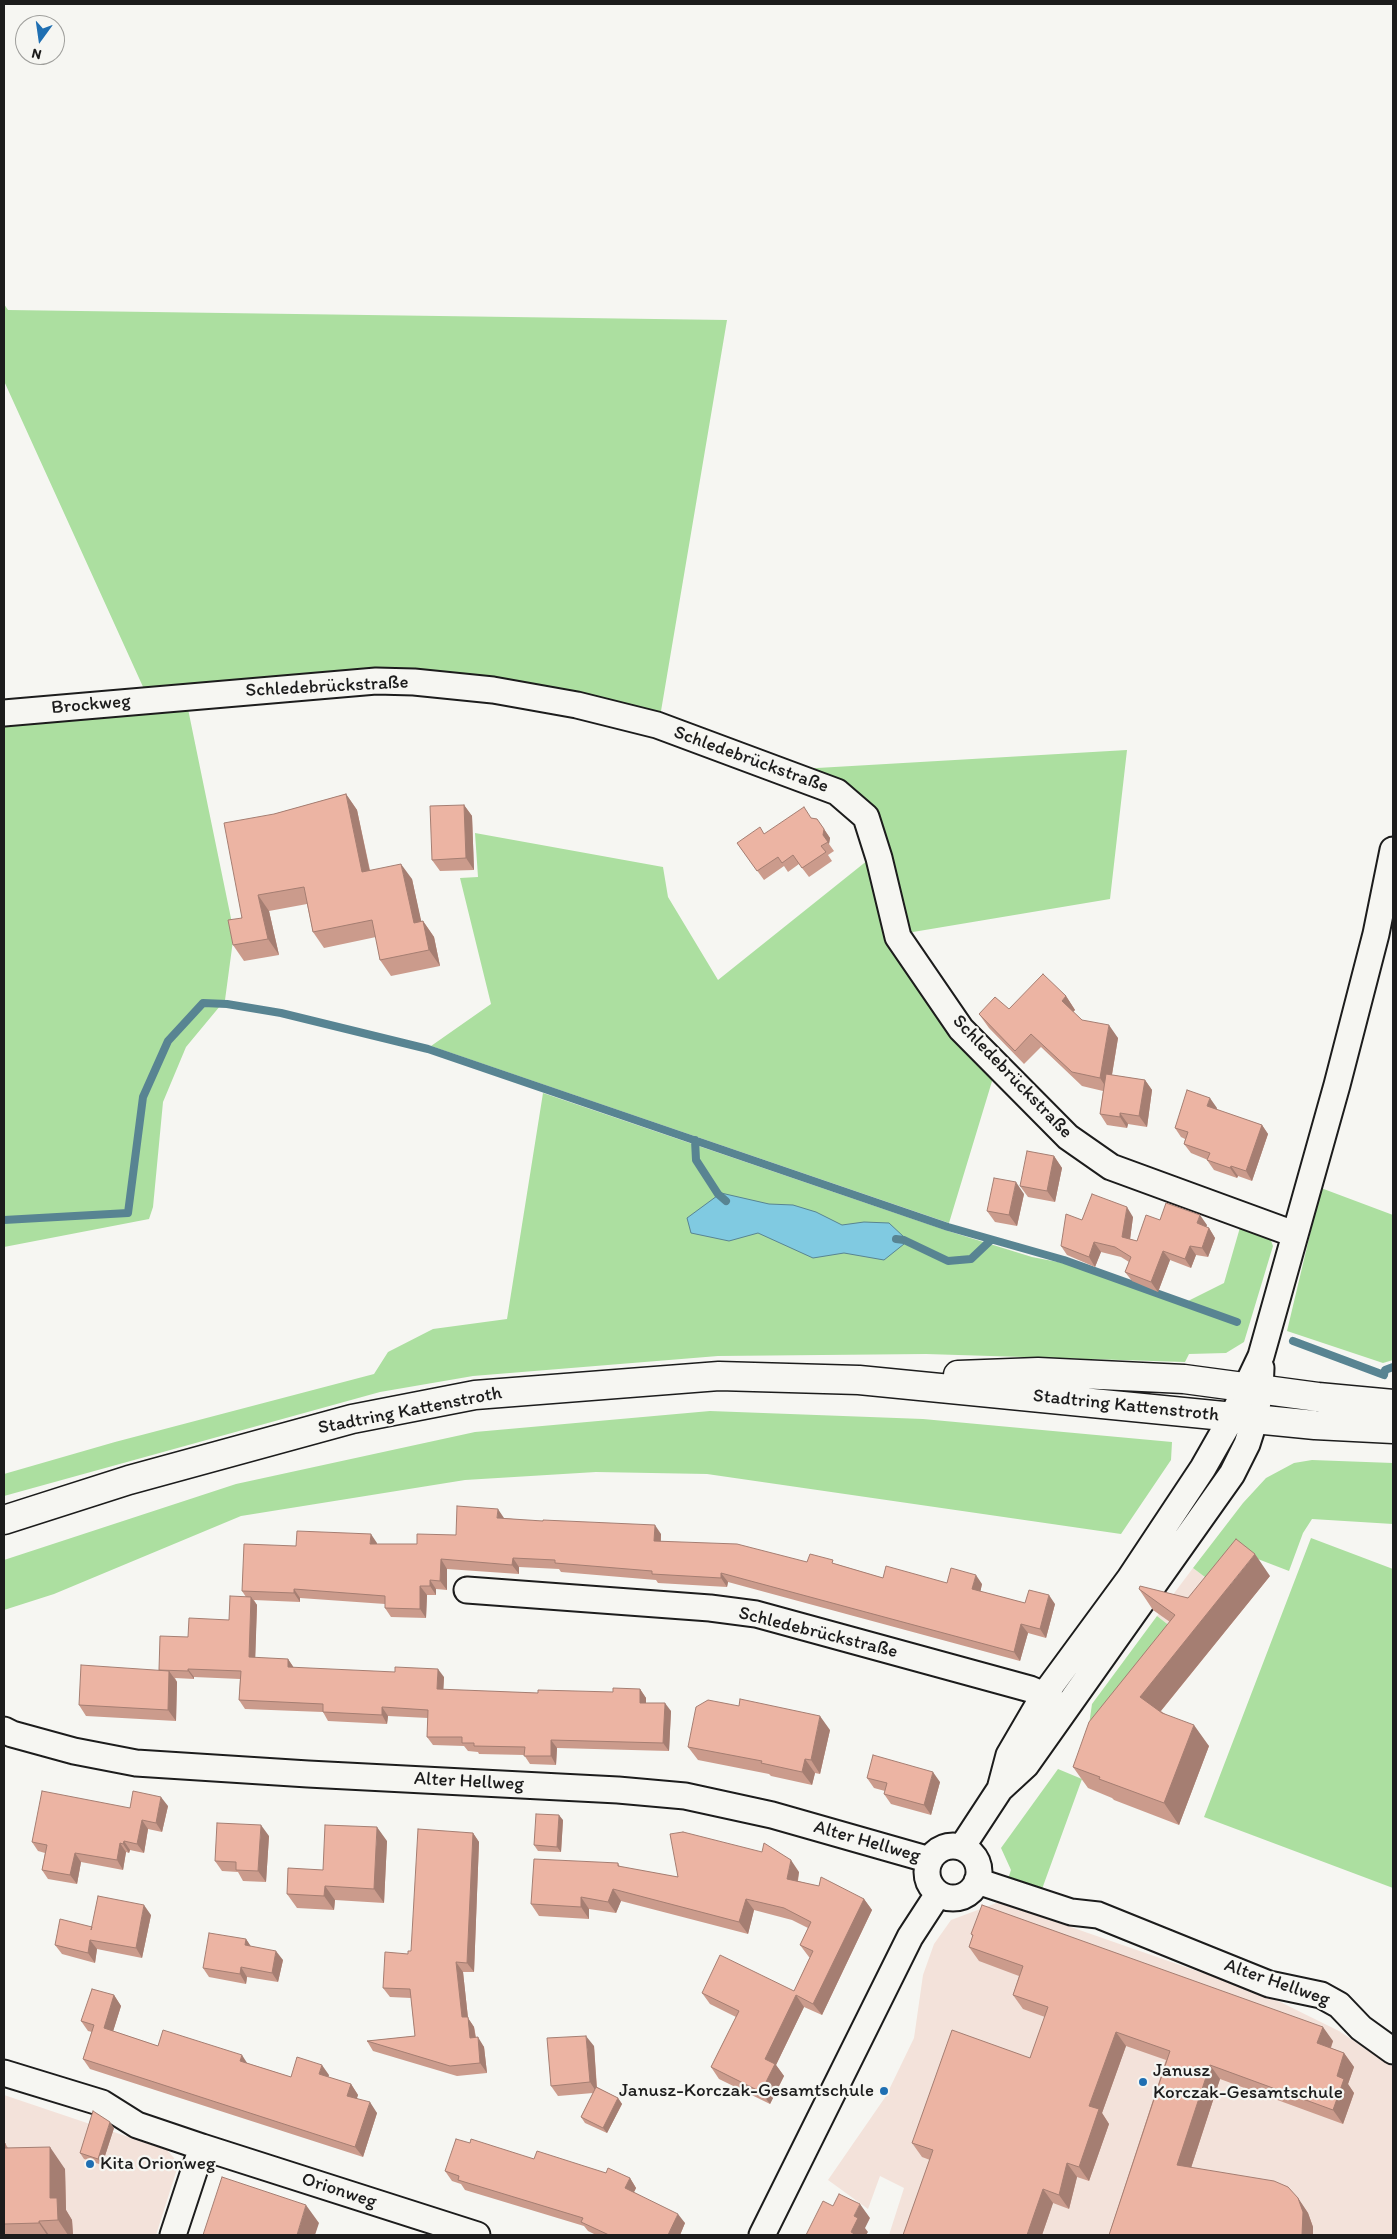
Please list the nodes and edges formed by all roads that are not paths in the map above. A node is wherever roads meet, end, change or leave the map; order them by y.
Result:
1 (177, 697) joint
2 (4, 713) edge
3 (1393, 850) edge
4 (1294, 1234) junction
5 (859, 1380) junction
6 (1252, 1389) junction
7 (1393, 1404) edge
8 (1244, 1418) junction
9 (1393, 1430) edge
10 (4, 1520) edge
11 (467, 1590) dead end
12 (1044, 1695) junction
13 (1064, 1709) junction
14 (4, 1730) edge
15 (1000, 1789) junction
16 (962, 1847) junction
17 (930, 1860) junction
18 (977, 1881) junction
19 (938, 1894) junction
20 (1393, 2052) edge
21 (4, 2073) edge
22 (202, 2147) junction
23 (173, 2235) edge
24 (477, 2235) edge
25 (762, 2235) edge

1 - 2 street, Brockweg
1 - 4 street, Schledebrückstraße
3 - 4 street
4 - 6 street
5 - 6 main road, Stadtring Kattenstroth
5 - 8 main road, Stadtring Kattenstroth
5 - 10 main road, Stadtring Kattenstroth
6 - 7 main road, Stadtring Kattenstroth
6 - 8 street
8 - 9 main road, Stadtring Kattenstroth
8 - 12 street
8 - 13 street
11 - 12 street, Schledebrückstraße
12 - 13 street, Schledebrückstraße
12 - 15 street
13 - 15 street
14 - 17 street, Alter Hellweg
15 - 16 street
16 - 17 street
16 - 18 street
17 - 19 street
18 - 19 street
18 - 20 street, Alter Hellweg
19 - 25 street
21 - 22 street, Orionweg
22 - 23 street
22 - 24 street, Orionweg

